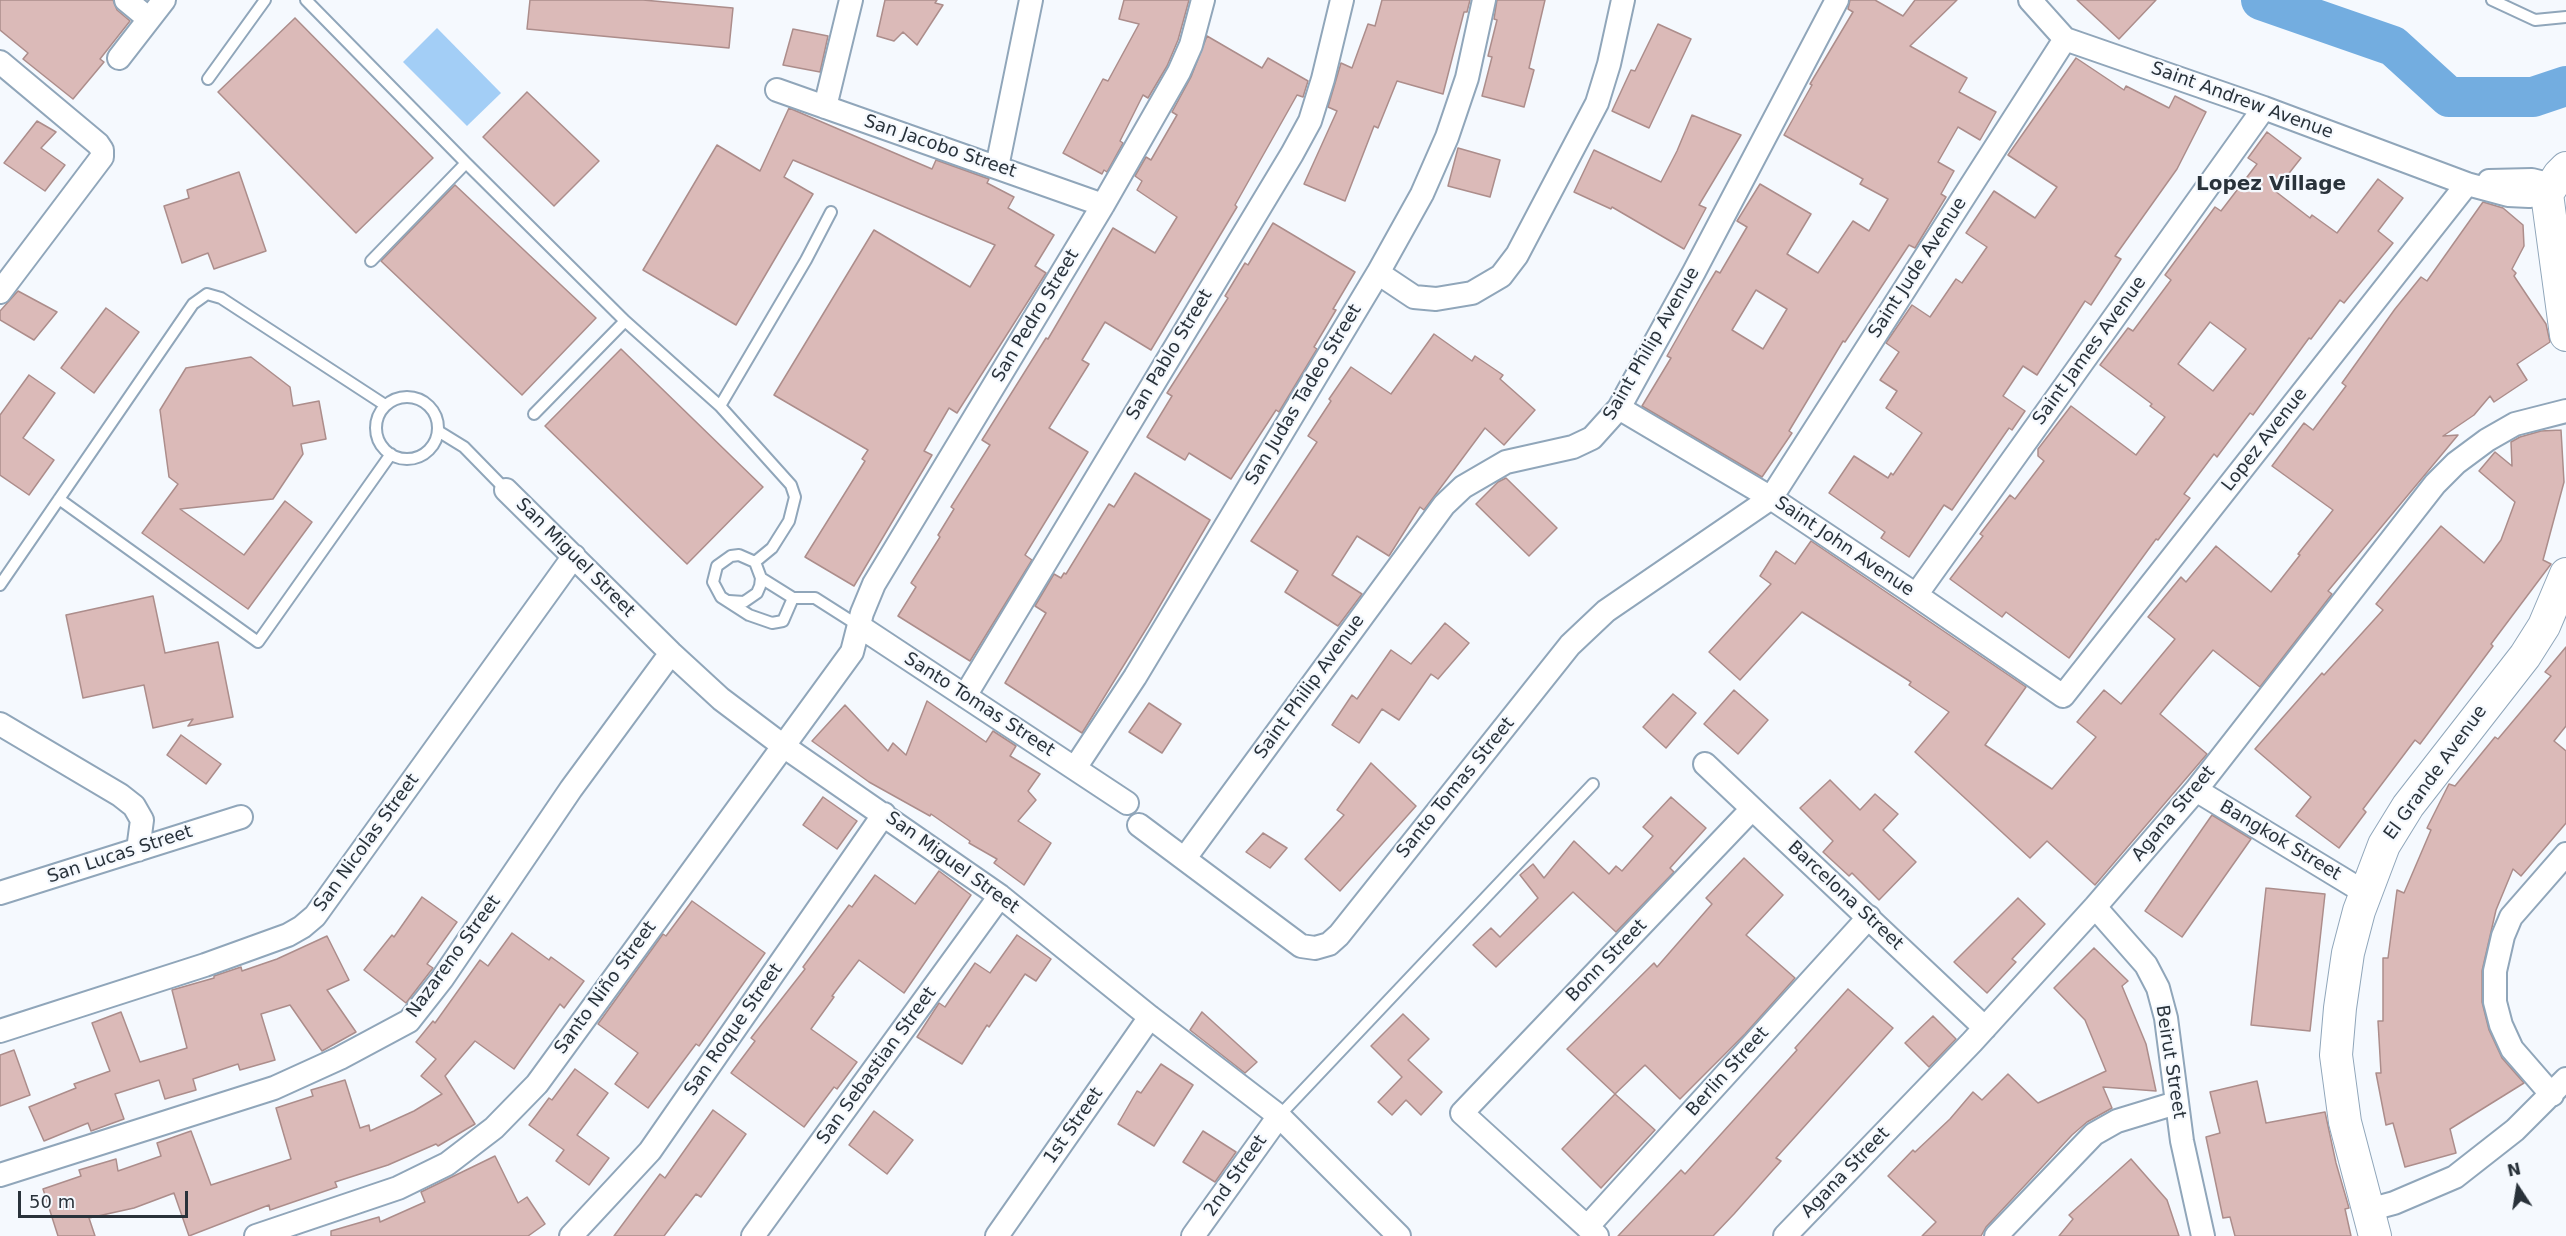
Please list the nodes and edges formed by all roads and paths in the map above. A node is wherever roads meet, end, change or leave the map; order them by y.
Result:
1 (126, 0) edge
2 (164, 0) edge
3 (265, 0) edge
4 (306, 0) edge
5 (850, 0) edge
6 (1031, 0) edge
7 (1203, 0) edge
8 (1342, 0) edge
9 (1484, 0) edge
10 (1623, 0) edge
11 (1837, 0) edge
12 (2030, 0) edge
13 (2492, 0) edge
14 (2566, 17) edge
15 (149, 19) junction
16 (2065, 39) junction
17 (119, 58) dead end
18 (3, 71) edge
19 (208, 78) dead end
20 (777, 90) dead end
21 (825, 107) junction
22 (2264, 108) junction
23 (466, 163) junction
24 (997, 167) junction
25 (2555, 182) edge
26 (2467, 184) junction
27 (1103, 205) junction
28 (831, 212) dead end
29 (371, 261) dead end
30 (1378, 273) junction
31 (0, 292) edge
32 (625, 321) junction
33 (2566, 335) edge
34 (385, 405) junction
35 (720, 406) junction
36 (1619, 408) junction
37 (2566, 411) edge
38 (534, 414) dead end
39 (438, 431) junction
40 (391, 454) junction
41 (506, 490) joint
42 (1771, 498) junction
43 (59, 499) junction
44 (574, 556) junction
45 (755, 562) junction
46 (2566, 574) edge
47 (762, 578) junction
48 (0, 585) edge
49 (1916, 595) junction
50 (793, 598) junction
51 (729, 601) junction
52 (860, 626) junction
53 (671, 653) junction
54 (965, 696) junction
55 (2063, 696) joint
56 (0, 724) edge
57 (782, 745) junction
58 (1705, 764) dead end
59 (1075, 768) junction
60 (1593, 784) dead end
61 (2196, 790) junction
62 (1128, 803) dead end
63 (1751, 810) junction
64 (884, 814) junction
65 (241, 817) dead end
66 (1139, 825) dead end
67 (138, 850) junction
68 (2566, 854) edge
69 (1185, 858) junction
70 (2364, 892) junction
71 (0, 893) edge
72 (1000, 896) junction
73 (2095, 907) junction
74 (1869, 917) junction
75 (1150, 1017) junction
76 (1985, 1028) junction
77 (0, 1031) edge
78 (2559, 1087) edge
79 (2176, 1104) junction
80 (1279, 1116) junction
81 (0, 1175) edge
82 (2372, 1223) edge
83 (1592, 1232) edge
84 (256, 1236) edge
85 (572, 1236) edge
86 (753, 1236) edge
87 (997, 1236) edge
88 (1193, 1236) edge
89 (1399, 1236) edge
90 (1785, 1236) edge
91 (1996, 1236) edge
92 (2204, 1236) edge

1 - 15 street
2 - 15 street
3 - 19 lane
4 - 23 lane
5 - 21 street
6 - 24 street
7 - 27 street, San Pedro Street
8 - 54 street, San Pablo Street
9 - 30 street, San Judas Tadeo Street
10 - 30 street
11 - 36 street, Saint Philip Avenue
12 - 16 street, Saint Andrew Avenue
13 - 14 lane
15 - 17 street
16 - 22 street, Saint Andrew Avenue
16 - 42 street, Saint Jude Avenue
18 - 31 street
20 - 21 street, San Jacobo Street
21 - 24 street, San Jacobo Street
22 - 26 street, Saint Andrew Avenue
22 - 49 street, Saint James Avenue
23 - 29 lane
23 - 32 lane
24 - 27 street, San Jacobo Street
25 - 26 street, Saint Andrew Avenue
25 - 33 street
26 - 55 street, Lopez Avenue
27 - 52 street, San Pedro Street
28 - 35 lane
30 - 59 street, San Judas Tadeo Street
32 - 35 lane
32 - 38 lane
34 - 39 lane
34 - 40 lane
34 - 43 lane
35 - 45 lane
36 - 42 street, Saint John Avenue
36 - 69 street, Saint Philip Avenue
37 - 61 street, Agana Street
39 - 40 lane
39 - 41 lane
40 - 43 lane
41 - 44 street, San Miguel Street
42 - 49 street, Saint John Avenue
42 - 69 street, Santo Tomas Street
43 - 48 lane
44 - 53 street, San Miguel Street
44 - 77 street, San Nicolas Street
45 - 47 lane
45 - 51 lane
46 - 70 street, El Grande Avenue
47 - 50 lane
47 - 51 lane
49 - 55 street, Saint John Avenue
50 - 51 lane
50 - 52 lane
52 - 54 street, Santo Tomas Street
52 - 57 street, Santo Niño Street
53 - 57 street, San Miguel Street
53 - 81 street, Nazareno Street
54 - 59 street, Santo Tomas Street
56 - 67 street
57 - 64 street, San Miguel Street
57 - 84 street, Santo Niño Street
58 - 63 street, Barcelona Street
59 - 62 street, Santo Tomas Street
60 - 80 lane
61 - 70 street, Bangkok Street
61 - 73 street, Agana Street
63 - 74 street, Barcelona Street
63 - 83 street, Bonn Street
64 - 72 street, San Miguel Street
64 - 85 street, San Roque Street
65 - 67 street, San Lucas Street
66 - 69 street, Santo Tomas Street
67 - 71 street, San Lucas Street
68 - 78 street
70 - 82 street, El Grande Avenue
72 - 75 street, San Miguel Street
72 - 86 street, San Sebastian Street
73 - 76 street, Agana Street
73 - 79 street, Beirut Street
74 - 76 street, Barcelona Street
74 - 83 street, Berlin Street
75 - 80 street, San Miguel Street
75 - 87 street, 1st Street
76 - 90 street, Agana Street
78 - 82 street
79 - 91 street
79 - 92 street, Beirut Street
80 - 88 street, 2nd Street
80 - 89 street, San Miguel Street

